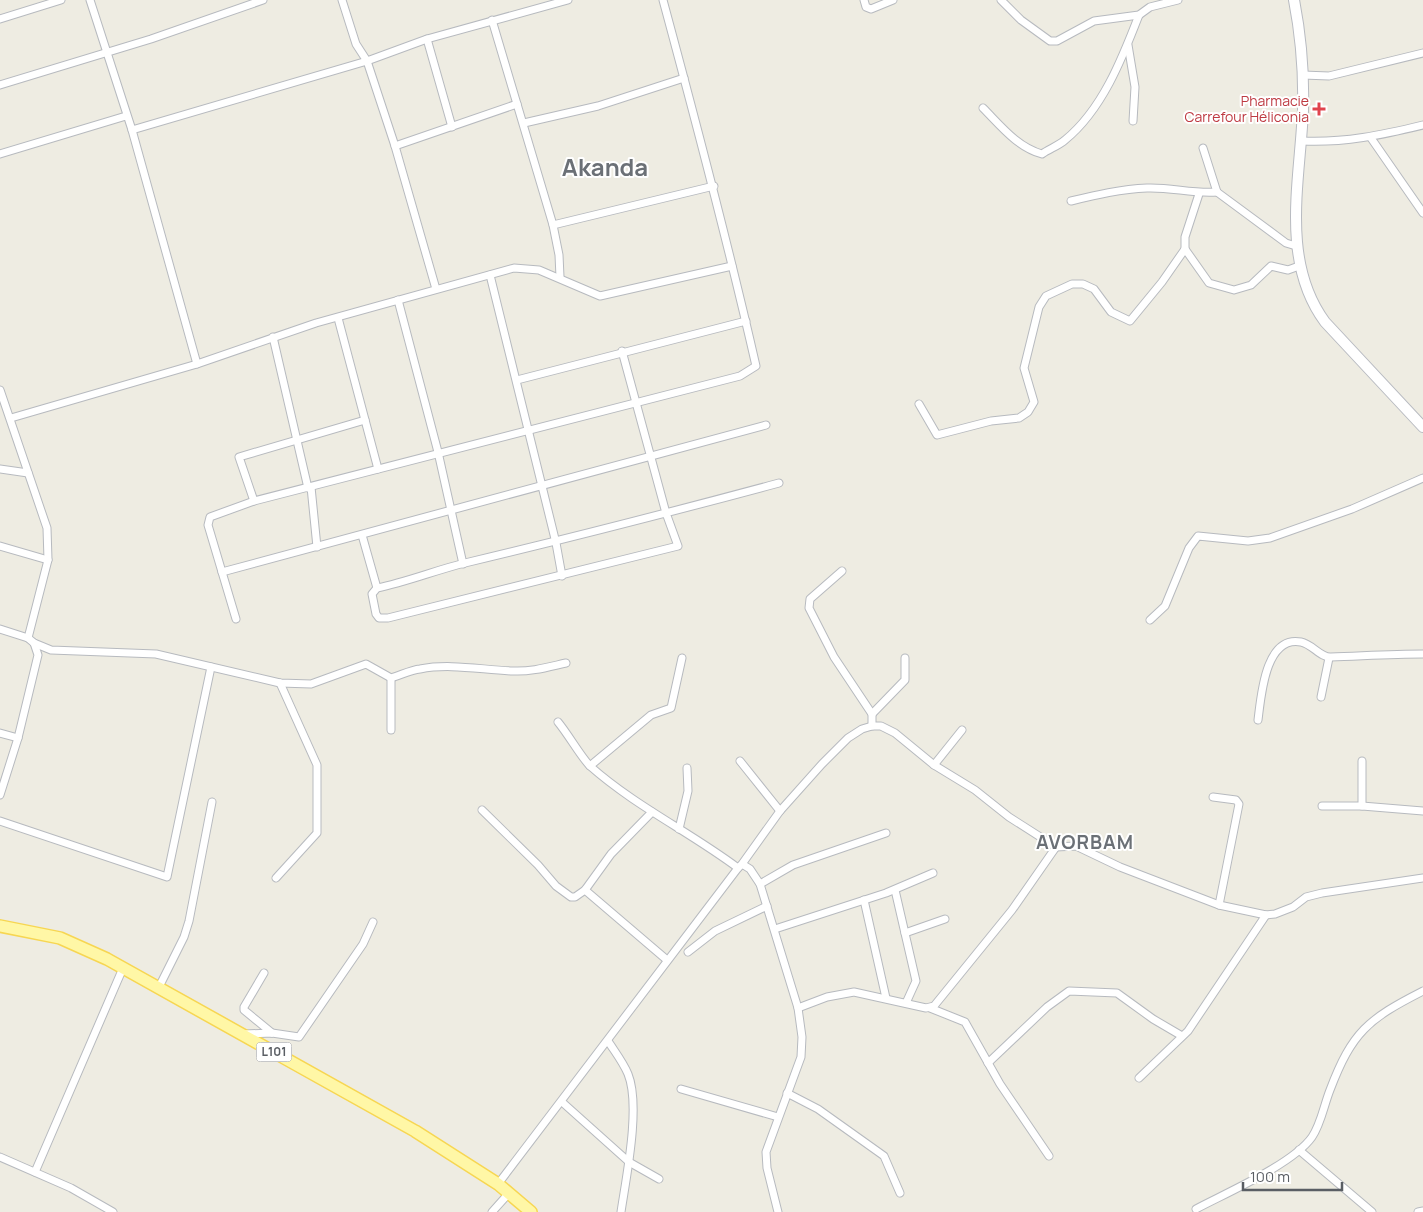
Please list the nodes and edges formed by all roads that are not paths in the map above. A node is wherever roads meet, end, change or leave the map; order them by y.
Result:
1 (34, 0) edge
2 (61, 0) edge
3 (90, 0) edge
4 (262, 0) edge
5 (342, 0) edge
6 (568, 0) edge
7 (663, 0) edge
8 (864, 0) edge
9 (893, 0) edge
10 (1001, 0) edge
11 (1178, 0) edge
12 (1288, 0) edge
13 (1294, 0) edge
14 (36, 8) junction
15 (1139, 15) junction
16 (1297, 17) junction
17 (0, 19) edge
18 (492, 20) junction
19 (427, 39) junction
20 (1128, 44) junction
21 (1423, 52) edge
22 (106, 53) junction
23 (367, 61) junction
24 (1303, 74) junction
25 (684, 78) junction
26 (0, 86) edge
27 (517, 104) junction
28 (983, 108) dead end
29 (126, 116) junction
30 (1134, 121) dead end
31 (524, 123) junction
32 (1423, 125) edge
33 (452, 127) junction
34 (132, 130) junction
35 (1371, 138) junction
36 (1302, 141) junction
37 (394, 146) junction
38 (1203, 148) dead end
39 (0, 154) edge
40 (714, 186) junction
41 (1216, 192) junction
42 (1199, 194) junction
43 (1070, 201) dead end
44 (1423, 212) edge
45 (553, 225) junction
46 (1296, 246) junction
47 (1185, 249) junction
48 (732, 266) junction
49 (1299, 266) junction
50 (490, 275) junction
51 (560, 277) junction
52 (436, 289) junction
53 (398, 300) junction
54 (338, 318) junction
55 (746, 321) junction
56 (273, 337) junction
57 (622, 351) junction
58 (197, 364) junction
59 (517, 380) junction
60 (0, 390) edge
61 (636, 402) junction
62 (920, 404) dead end
63 (11, 418) junction
64 (365, 420) junction
65 (766, 425) dead end
66 (1423, 427) edge
67 (529, 430) junction
68 (296, 440) junction
69 (438, 452) junction
70 (651, 456) junction
71 (0, 469) edge
72 (378, 469) junction
73 (28, 473) junction
74 (1423, 478) edge
75 (779, 483) dead end
76 (542, 486) junction
77 (309, 487) junction
78 (254, 501) junction
79 (450, 511) junction
80 (666, 513) junction
81 (362, 534) junction
82 (556, 542) junction
83 (0, 546) edge
84 (317, 546) junction
85 (48, 560) junction
86 (463, 564) junction
87 (842, 570) dead end
88 (222, 572) junction
89 (562, 576) junction
90 (377, 588) junction
91 (236, 619) dead end
92 (1150, 620) dead end
93 (0, 629) edge
94 (31, 641) junction
95 (50, 650) junction
96 (1423, 654) edge
97 (38, 655) junction
98 (682, 658) dead end
99 (905, 658) dead end
100 (1329, 658) junction
101 (566, 663) dead end
102 (211, 667) junction
103 (391, 678) junction
104 (280, 684) junction
105 (1321, 697) dead end
106 (872, 714) junction
107 (1258, 720) dead end
108 (558, 722) dead end
109 (872, 726) junction
110 (391, 730) dead end
111 (962, 730) dead end
112 (0, 733) edge
113 (18, 738) junction
114 (740, 761) dead end
115 (1362, 761) dead end
116 (934, 765) junction
117 (590, 766) junction
118 (686, 768) dead end
119 (0, 795) edge
120 (1213, 797) dead end
121 (212, 802) dead end
122 (1322, 806) dead end
123 (1362, 806) junction
124 (482, 810) dead end
125 (780, 811) junction
126 (1423, 811) edge
127 (652, 812) junction
128 (0, 821) edge
129 (679, 828) junction
130 (886, 833) dead end
131 (1056, 847) junction
132 (740, 866) junction
133 (933, 873) dead end
134 (276, 878) dead end
135 (1423, 878) edge
136 (760, 884) junction
137 (585, 890) junction
138 (895, 890) junction
139 (864, 900) junction
140 (1219, 905) junction
141 (767, 906) junction
142 (1266, 915) junction
143 (945, 919) dead end
144 (373, 922) dead end
145 (0, 926) edge
146 (775, 929) junction
147 (905, 933) junction
148 (688, 952) dead end
149 (667, 960) junction
150 (123, 968) junction
151 (264, 973) dead end
152 (159, 987) junction
153 (1423, 992) edge
154 (886, 998) junction
155 (906, 1002) junction
156 (798, 1008) junction
157 (930, 1008) junction
158 (272, 1033) junction
159 (241, 1034) junction
160 (1182, 1036) junction
161 (608, 1041) junction
162 (988, 1063) junction
163 (1138, 1078) dead end
164 (681, 1089) dead end
165 (787, 1093) junction
166 (562, 1102) junction
167 (778, 1117) junction
168 (1299, 1150) junction
169 (1050, 1156) dead end
170 (0, 1157) edge
171 (629, 1162) junction
172 (35, 1172) junction
173 (659, 1179) dead end
174 (498, 1184) junction
175 (509, 1193) junction
176 (900, 1193) dead end
177 (1196, 1209) dead end
178 (1423, 1211) edge
179 (113, 1212) edge
180 (492, 1212) edge
181 (531, 1212) edge
182 (620, 1212) edge
183 (778, 1212) edge
184 (1372, 1212) edge
185 (1418, 1212) edge

1 - 14 street
2 - 14 street
3 - 22 street
4 - 22 street
5 - 23 street
6 - 18 street
7 - 25 street
8 - 9 street
10 - 15 street
11 - 15 street
12 - 16 street
13 - 16 street
14 - 17 street
15 - 20 street
16 - 24 street
18 - 19 street
18 - 27 street
19 - 23 street
19 - 33 street
20 - 28 street
20 - 30 street
21 - 24 street
22 - 26 street
22 - 29 street
23 - 34 street
23 - 37 street
24 - 36 street
25 - 31 street
25 - 40 street
27 - 31 street
27 - 33 street
29 - 34 street
29 - 39 street
31 - 45 street
32 - 35 street
33 - 37 street
34 - 58 street
35 - 36 street
35 - 44 street
36 - 46 street
37 - 52 street
38 - 41 street
40 - 45 street
40 - 48 street
41 - 42 street
41 - 46 street
42 - 43 street
42 - 47 street
45 - 51 street
46 - 49 street
47 - 49 street
47 - 62 street
48 - 51 street
48 - 55 street
49 - 66 street
50 - 51 street
50 - 52 street
50 - 59 street
52 - 53 street
53 - 54 street
53 - 69 street
54 - 56 street
54 - 64 street
55 - 57 street
55 - 61 street
56 - 58 street
56 - 68 street
57 - 59 street
57 - 61 street
58 - 63 street
59 - 67 street
60 - 63 street
61 - 67 street
61 - 70 street
63 - 73 street
64 - 68 street
64 - 72 street
65 - 70 street
67 - 69 street
67 - 76 street
68 - 77 street
68 - 78 street
69 - 72 street
69 - 79 street
70 - 76 street
70 - 80 street
71 - 73 street
72 - 77 street
73 - 85 street
74 - 92 street
75 - 80 street
76 - 79 street
76 - 82 street
77 - 78 street
77 - 84 street
78 - 88 street
79 - 81 street
79 - 86 street
80 - 82 street
80 - 89 street
81 - 84 street
81 - 90 street
82 - 86 street
82 - 89 street
83 - 85 street
84 - 88 street
85 - 94 street
86 - 90 street
87 - 106 street
88 - 91 street
89 - 90 street
93 - 94 street
94 - 95 street
94 - 97 street
95 - 97 street
95 - 102 street
96 - 100 street
97 - 113 street
98 - 117 street
99 - 106 street
100 - 105 street
100 - 107 street
101 - 103 street
102 - 104 street
102 - 128 street
103 - 104 street
103 - 110 street
104 - 134 street
106 - 109 street
108 - 117 street
109 - 116 street
109 - 125 street
111 - 116 street
112 - 113 street
113 - 119 street
114 - 125 street
115 - 123 street
116 - 131 street
117 - 127 street
118 - 129 street
120 - 140 street
121 - 152 street
122 - 123 street
123 - 126 street
124 - 137 street
125 - 132 street
127 - 129 street
127 - 137 street
129 - 132 street
130 - 136 street
131 - 140 street
131 - 157 street
132 - 136 street
132 - 149 street
133 - 138 street
135 - 142 street
136 - 141 street
137 - 149 street
138 - 139 street
138 - 147 street
139 - 146 street
139 - 154 street
140 - 142 street
141 - 146 street
141 - 148 street
142 - 160 street
143 - 147 street
144 - 158 street
145 - 150 main road, L101
146 - 156 street
147 - 155 street
149 - 161 street
150 - 152 main road, L101
150 - 172 street
151 - 158 street
152 - 159 main road, L101
153 - 168 street
154 - 155 street
154 - 156 street
155 - 157 street
156 - 165 street
157 - 162 street
158 - 159 street
159 - 174 main road, L101
160 - 162 street
160 - 163 street
161 - 166 street
161 - 171 street
162 - 169 street
164 - 167 street
165 - 167 street
165 - 176 street
166 - 171 street
166 - 174 street
167 - 183 street
168 - 177 street
168 - 184 street
170 - 172 street
171 - 173 street
171 - 182 street
172 - 179 street
174 - 175 main road, L101
175 - 180 street
175 - 181 main road, L101
178 - 185 street

